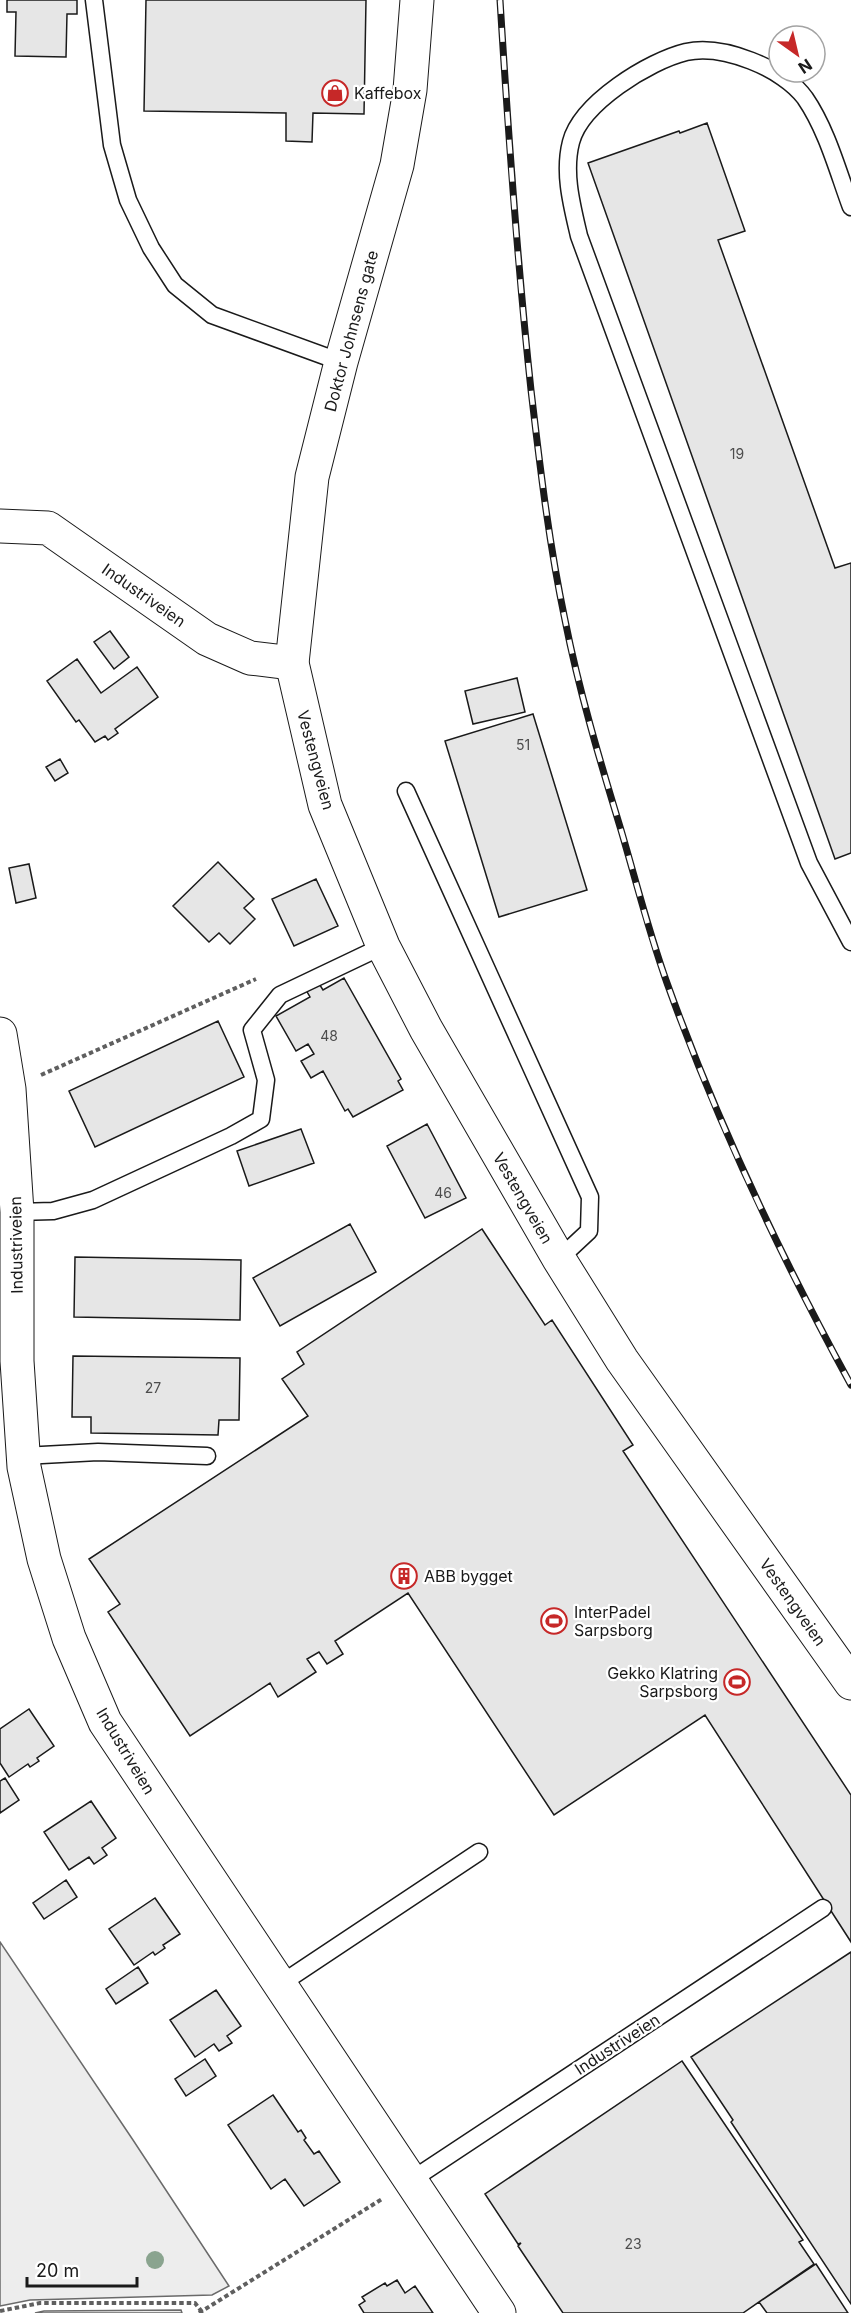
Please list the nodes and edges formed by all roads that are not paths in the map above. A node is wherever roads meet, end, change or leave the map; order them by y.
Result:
1 (94, 0) edge
2 (417, 0) edge
3 (851, 207) edge
4 (341, 362) junction
5 (0, 526) edge
6 (291, 663) junction
7 (406, 791) dead end
8 (851, 942) edge
9 (382, 946) junction
10 (0, 1034) edge
11 (17, 1212) junction
12 (559, 1259) junction
13 (23, 1456) junction
14 (207, 1456) dead end
15 (851, 1683) edge
16 (479, 1852) dead end
17 (823, 1908) dead end
18 (279, 1985) junction
19 (410, 2181) junction
20 (499, 2313) edge

1 - 4 lane
2 - 4 street, Doktor Johnsens gate
3 - 8 lane
4 - 6 street, Doktor Johnsens gate
5 - 6 street, Industriveien
6 - 9 street, Vestengveien
7 - 12 lane
9 - 11 lane
9 - 12 street, Vestengveien
10 - 11 street, Industriveien
11 - 13 street, Industriveien
12 - 15 street, Vestengveien
13 - 14 lane
13 - 18 street, Industriveien
16 - 18 lane
17 - 19 lane, Industriveien
18 - 19 street, Industriveien
19 - 20 street, Industriveien

